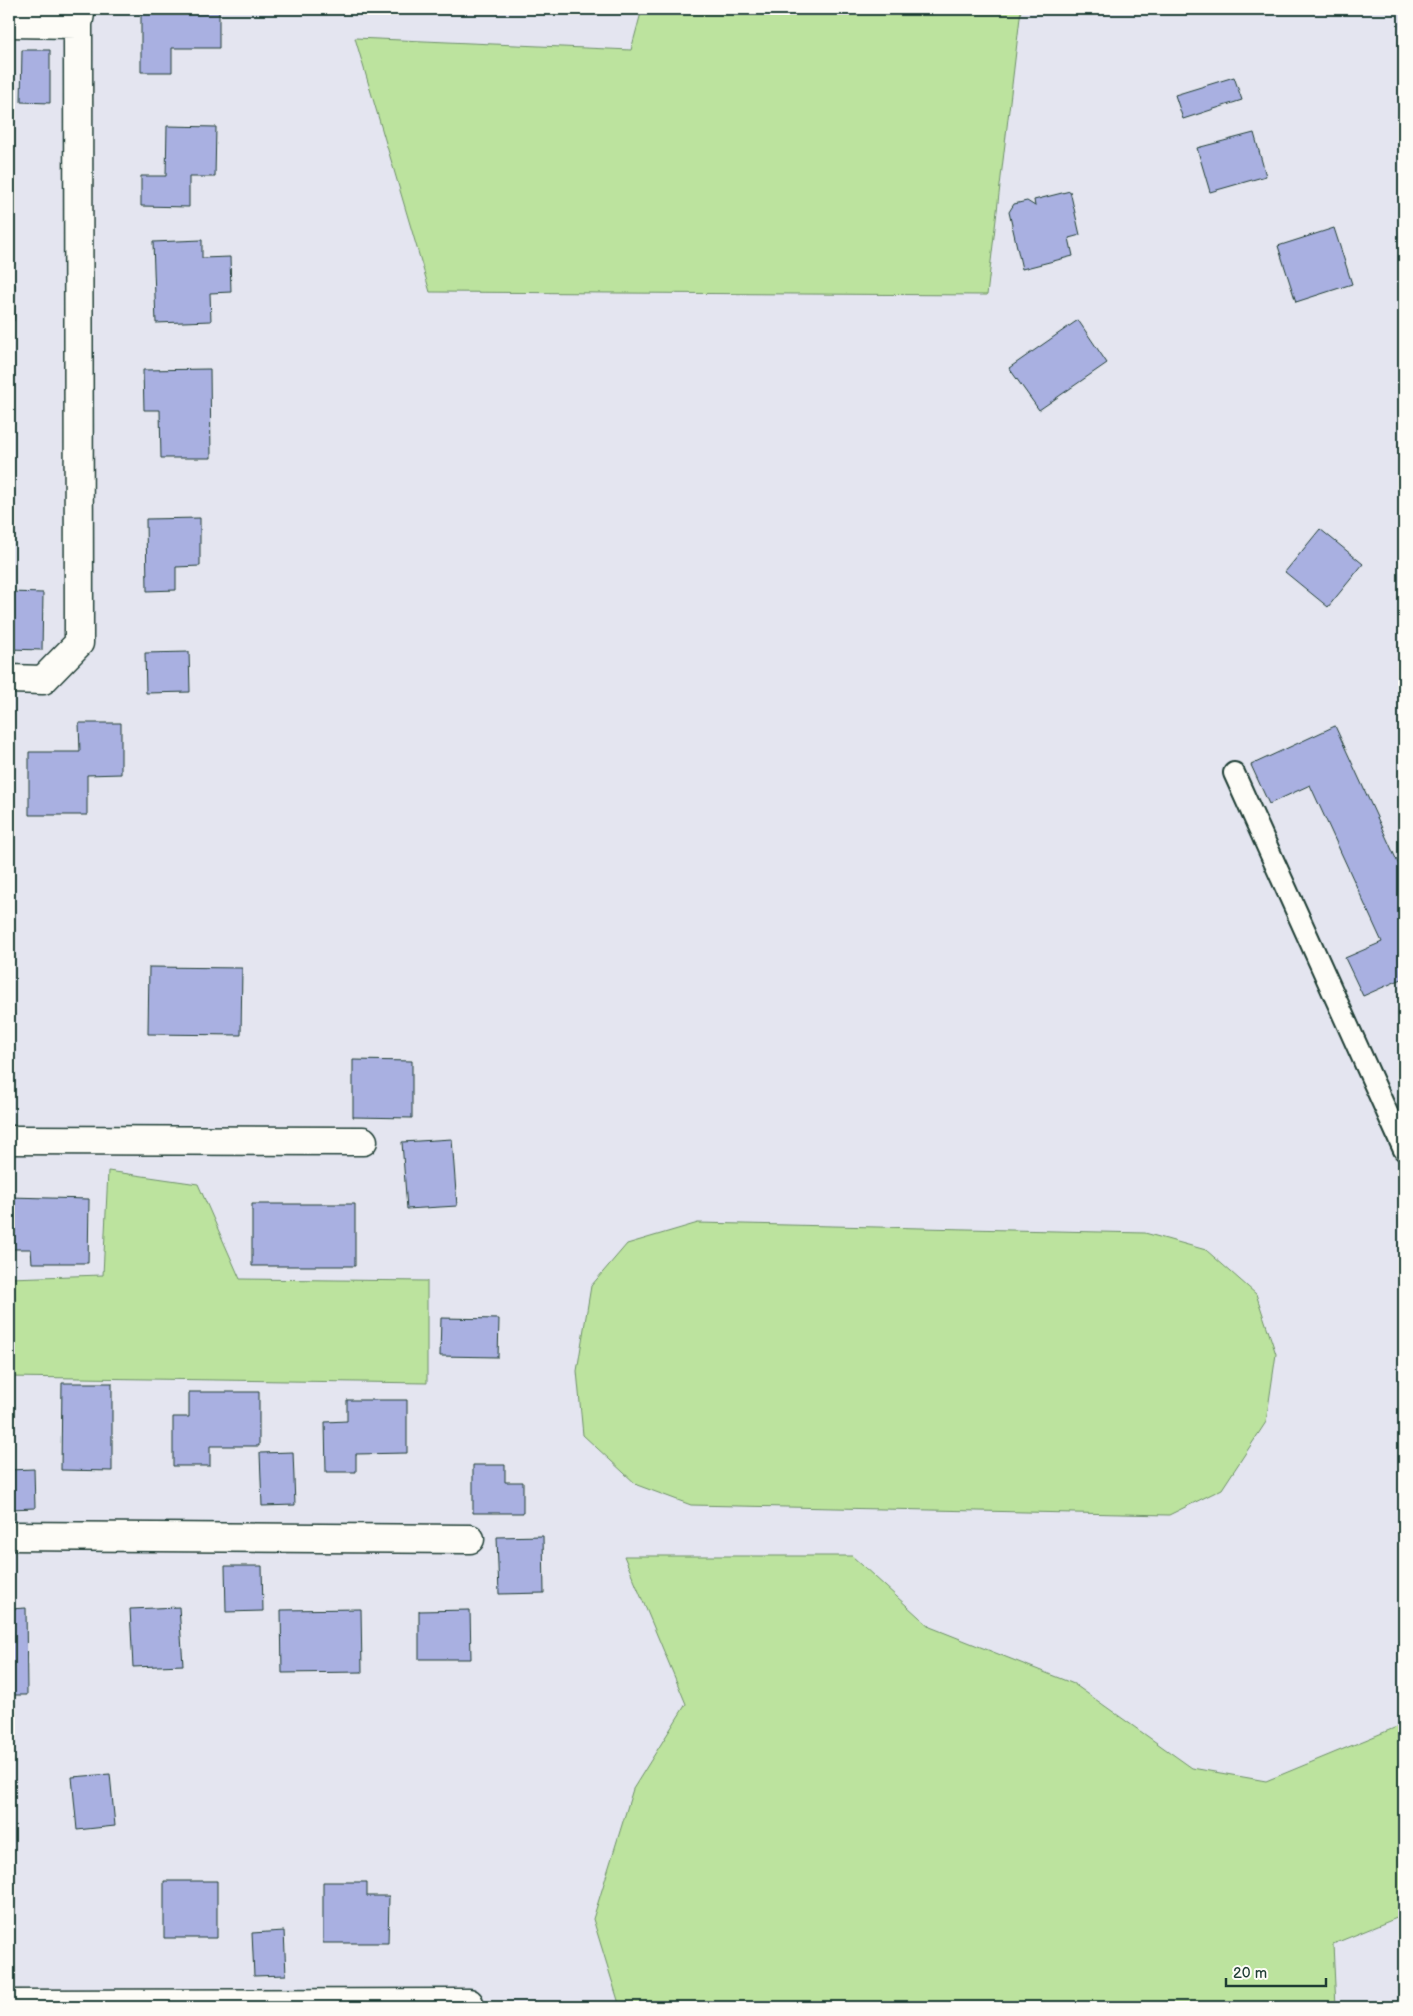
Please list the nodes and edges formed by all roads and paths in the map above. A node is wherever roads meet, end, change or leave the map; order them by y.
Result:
1 (80, 16) edge
2 (9, 23) edge
3 (9, 679) edge
4 (1234, 773) dead end
5 (9, 1140) edge
6 (363, 1141) dead end
7 (1404, 1150) edge
8 (9, 1536) edge
9 (470, 1539) dead end
10 (9, 2004) edge
11 (470, 2007) edge

1 - 2 street
1 - 3 street
4 - 7 lane
5 - 6 street
8 - 9 street
10 - 11 street

